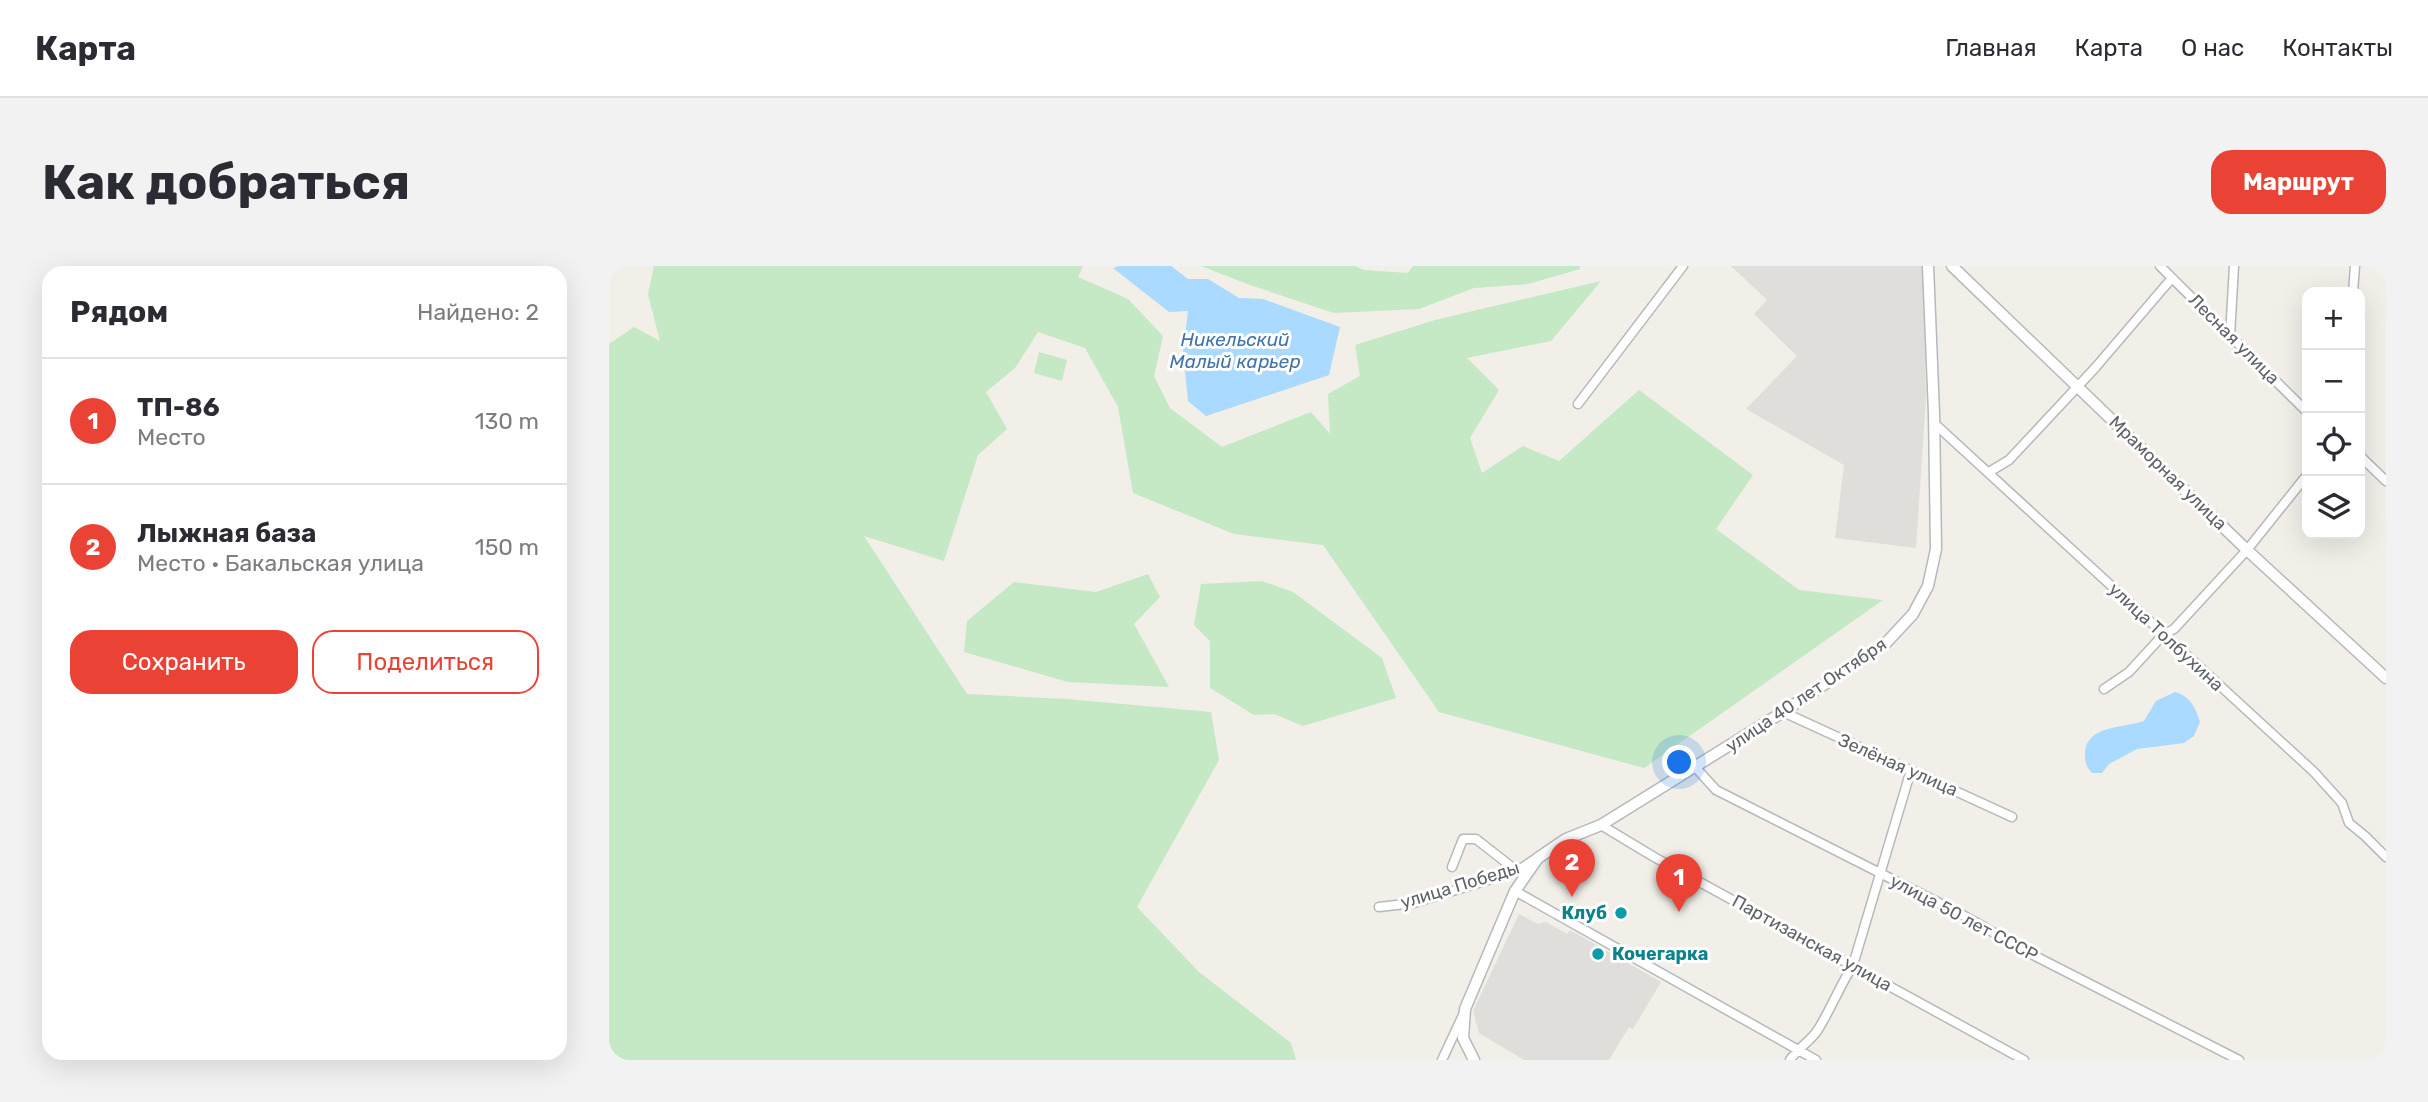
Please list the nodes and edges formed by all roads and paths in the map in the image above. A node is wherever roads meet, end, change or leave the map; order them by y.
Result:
1 (1683, 266) edge
2 (1928, 266) edge
3 (1952, 266) edge
4 (2160, 266) edge
5 (2234, 266) edge
6 (2355, 266) edge
7 (2172, 278) junction
8 (2353, 287) edge
9 (2230, 336) junction
10 (2077, 386) junction
11 (1577, 404) dead end
12 (2302, 407) edge
13 (1934, 423) junction
14 (2365, 461) edge
15 (1989, 472) junction
16 (2306, 476) edge
17 (2386, 481) edge
18 (2248, 550) junction
19 (2163, 635) junction
20 (2386, 678) edge
21 (2105, 689) dead end
22 (1783, 712) junction
23 (1696, 768) junction
24 (1911, 770) junction
25 (2012, 817) dead end
26 (1601, 825) junction
27 (2386, 857) edge
28 (1538, 858) junction
29 (1452, 867) dead end
30 (1517, 871) junction
31 (1879, 873) junction
32 (1515, 891) junction
33 (1380, 908) dead end
34 (1853, 965) junction
35 (1465, 1009) junction
36 (1797, 1049) junction
37 (1442, 1060) edge
38 (1474, 1060) edge
39 (1790, 1060) edge
40 (1816, 1060) edge
41 (2024, 1060) edge
42 (2239, 1060) edge

1 - 11 street
2 - 13 street, улица 40 лет Октября
3 - 10 street, Мраморная улица
4 - 7 street, Лесная улица
5 - 9 street
6 - 8 street
7 - 9 street, Лесная улица
7 - 10 street
9 - 12 street, Лесная улица
10 - 15 street
10 - 18 street, Мраморная улица
13 - 15 street, улица Толбухина
13 - 22 street, улица 40 лет Октября
14 - 17 street
15 - 19 street, улица Толбухина
16 - 18 street
18 - 19 street
18 - 20 street, Мраморная улица
19 - 21 street
19 - 27 street, улица Толбухина
22 - 23 street, улица 40 лет Октября
22 - 24 street, Зелёная улица
23 - 26 street, улица 40 лет Октября
23 - 31 street, улица 50 лет СССР
24 - 25 street, Зелёная улица
24 - 31 street
26 - 28 street, улица 40 лет Октября
26 - 34 street, Партизанская улица
28 - 30 street, улица Победы
28 - 32 street, улица 40 лет Октября
29 - 30 street
30 - 33 street, улица Победы
31 - 34 street
31 - 42 street, улица 50 лет СССР
32 - 35 street, улица 40 лет Октября
32 - 36 street
34 - 36 street
34 - 41 street, Партизанская улица
35 - 37 street, улица 40 лет Октября
35 - 38 street
36 - 39 street
36 - 40 street

